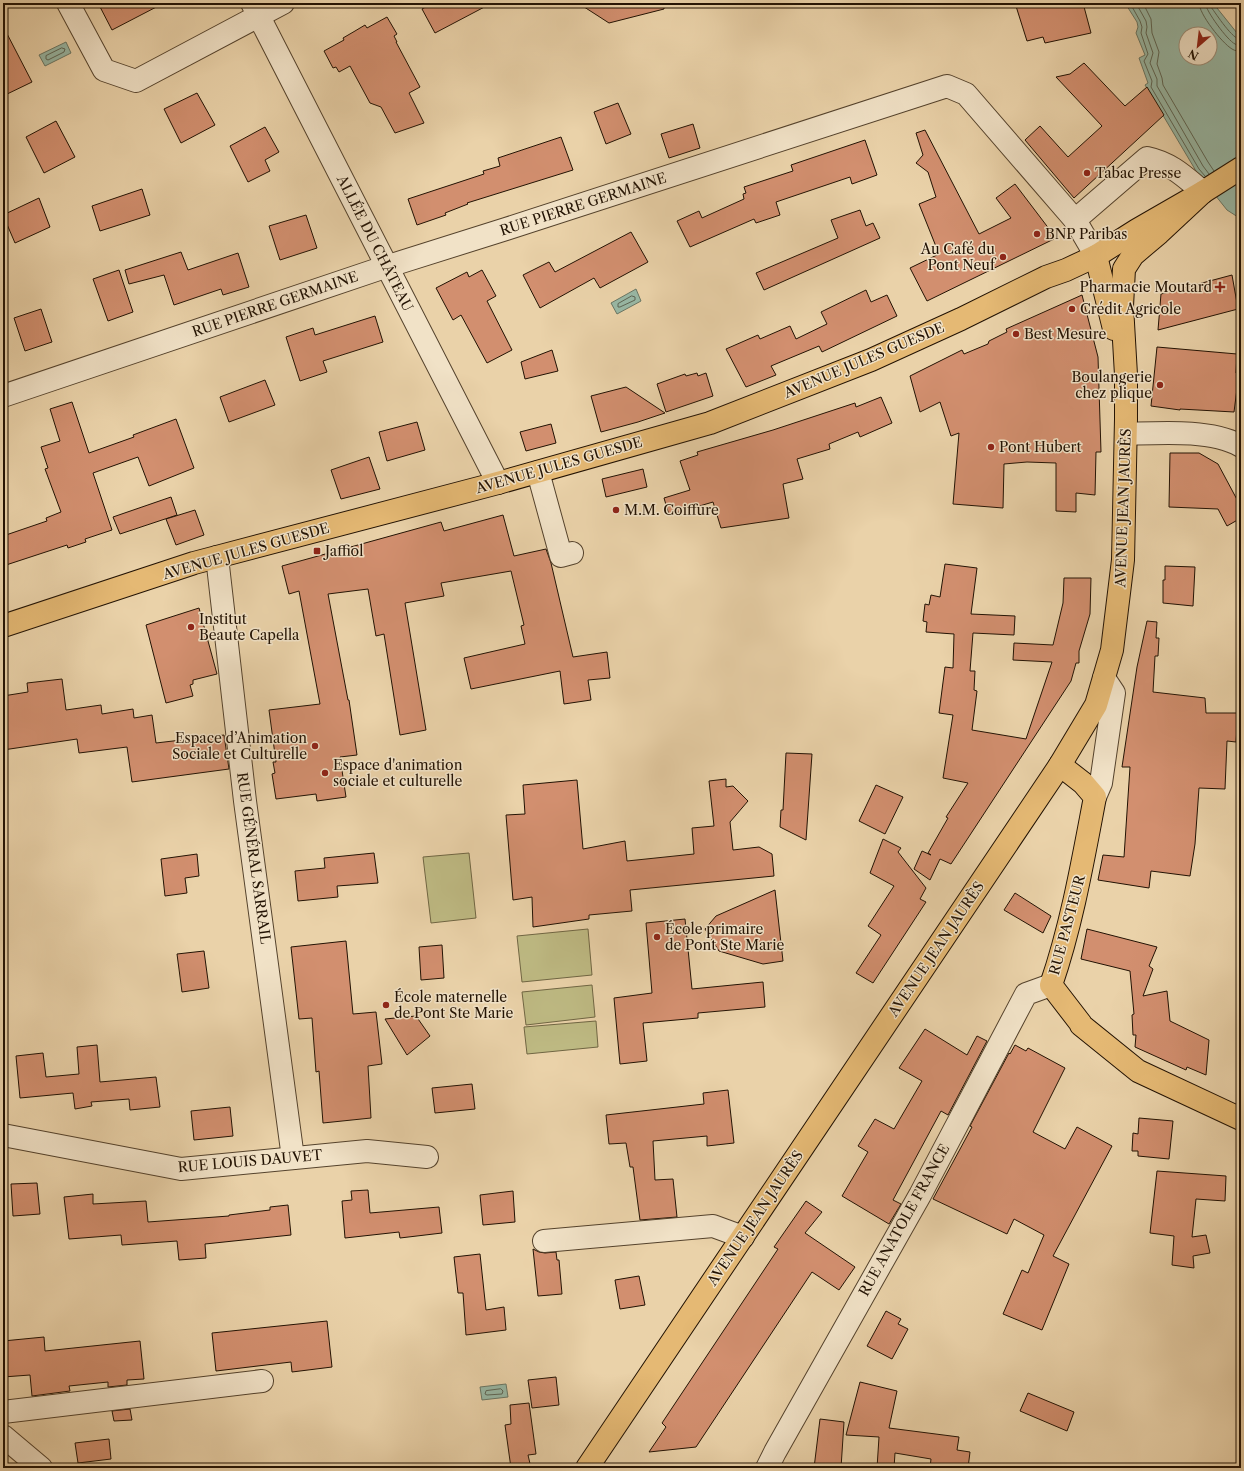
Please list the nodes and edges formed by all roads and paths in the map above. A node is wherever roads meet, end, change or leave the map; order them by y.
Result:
1 (68, 3) edge
2 (283, 3) edge
3 (255, 10) edge
4 (1241, 168) edge
5 (1203, 192) junction
6 (1075, 220) junction
7 (1096, 256) junction
8 (388, 267) junction
9 (1122, 306) junction
10 (1126, 375) junction
11 (3, 396) edge
12 (1126, 434) junction
13 (1241, 446) edge
14 (538, 472) junction
15 (498, 483) junction
16 (572, 553) dead end
17 (217, 557) junction
18 (3, 626) edge
19 (1104, 678) junction
20 (1060, 765) junction
21 (1095, 797) junction
22 (1051, 985) junction
23 (1241, 1119) edge
24 (3, 1135) edge
25 (427, 1157) dead end
26 (293, 1158) junction
27 (743, 1237) junction
28 (544, 1241) dead end
29 (262, 1382) dead end
30 (3, 1412) edge
31 (3, 1436) edge
32 (41, 1468) edge
33 (587, 1468) edge
34 (767, 1468) edge

1 - 3 street
2 - 3 street
3 - 8 street, ALLÉE DU CHÂTEAU
4 - 5 main road
5 - 6 street
5 - 7 main road, AVENUE JULES GUESDE
5 - 9 main road, AVENUE JEAN JAURÈS
6 - 7 street, RUE PIERRE GERMAINE
6 - 8 street, RUE PIERRE GERMAINE
7 - 9 main road, AVENUE JEAN JAURÈS
7 - 10 main road, AVENUE JEAN JAURÈS
7 - 14 main road, AVENUE JULES GUESDE
8 - 11 street, RUE PIERRE GERMAINE
8 - 15 street, ALLÉE DU CHÂTEAU
9 - 10 main road, AVENUE JEAN JAURÈS
10 - 12 main road, AVENUE JEAN JAURÈS
12 - 13 street
12 - 19 main road, AVENUE JEAN JAURÈS
14 - 15 main road, AVENUE JULES GUESDE
14 - 16 street
15 - 17 main road, AVENUE JULES GUESDE
17 - 18 main road, AVENUE JULES GUESDE
17 - 26 street, RUE GÉNÉRAL SARRAIL
19 - 20 main road, AVENUE JEAN JAURÈS
19 - 21 street
20 - 21 main road
20 - 27 main road, AVENUE JEAN JAURÈS
21 - 22 main road, RUE PASTEUR
22 - 23 main road, RUE PASTEUR
22 - 34 street, RUE ANATOLE FRANCE
24 - 26 street, RUE LOUIS DAUVET
25 - 26 street, RUE LOUIS DAUVET
27 - 28 street
27 - 33 main road, AVENUE JEAN JAURÈS
29 - 30 street
31 - 32 street

